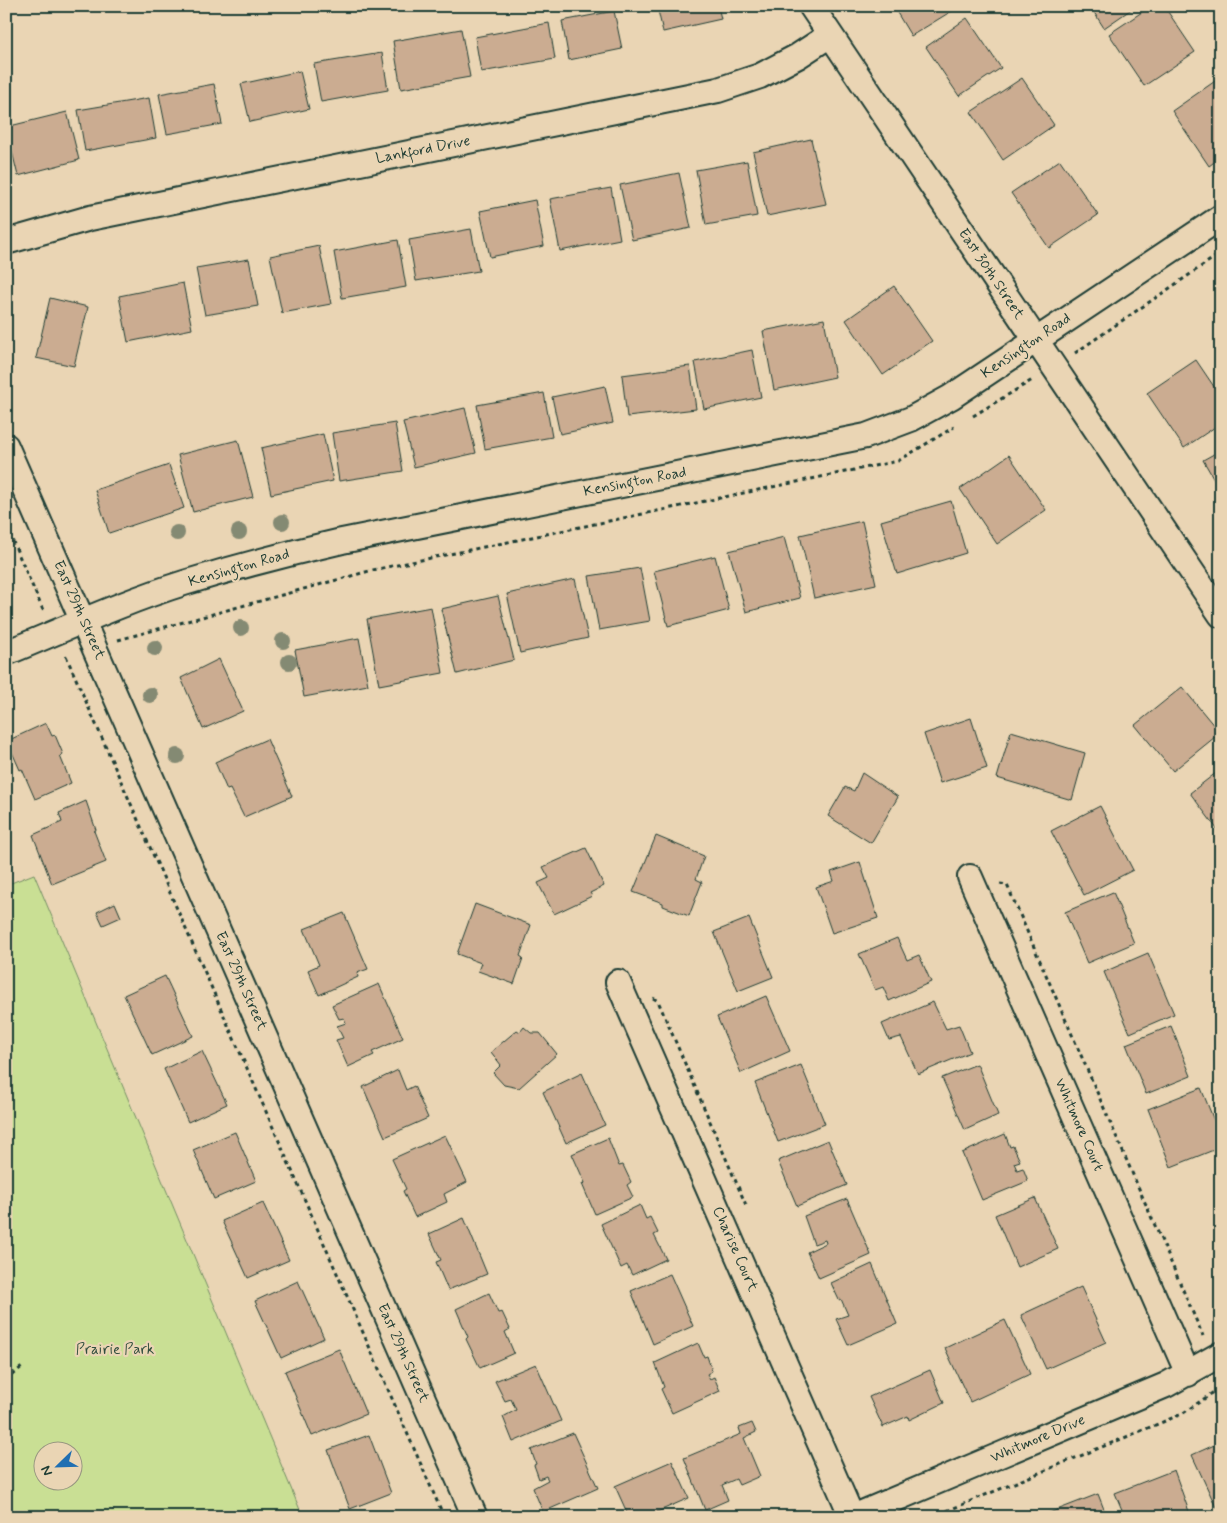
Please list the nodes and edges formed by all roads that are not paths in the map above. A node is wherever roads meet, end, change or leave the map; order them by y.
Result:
1 (811, 6) edge
2 (830, 35) junction
3 (1221, 217) edge
4 (6, 242) edge
5 (1035, 340) junction
6 (6, 446) edge
7 (1221, 616) edge
8 (83, 621) junction
9 (6, 653) edge
10 (970, 877) road end
11 (618, 982) dead end
12 (1217, 1357) edge
13 (1188, 1374) junction
14 (475, 1517) edge
15 (852, 1517) edge

1 - 2 street, East 30th Street
2 - 4 street, Lankford Drive
2 - 5 street, East 30th Street
3 - 5 street, Kensington Road
5 - 7 street, East 30th Street
5 - 8 street, Kensington Road
6 - 8 street, East 29th Street
8 - 9 street, Kensington Road
8 - 14 street, East 29th Street
10 - 13 street, Whitmore Court
11 - 15 street, Charise Court
12 - 13 street, Whitmore Drive
13 - 15 street, Whitmore Drive

